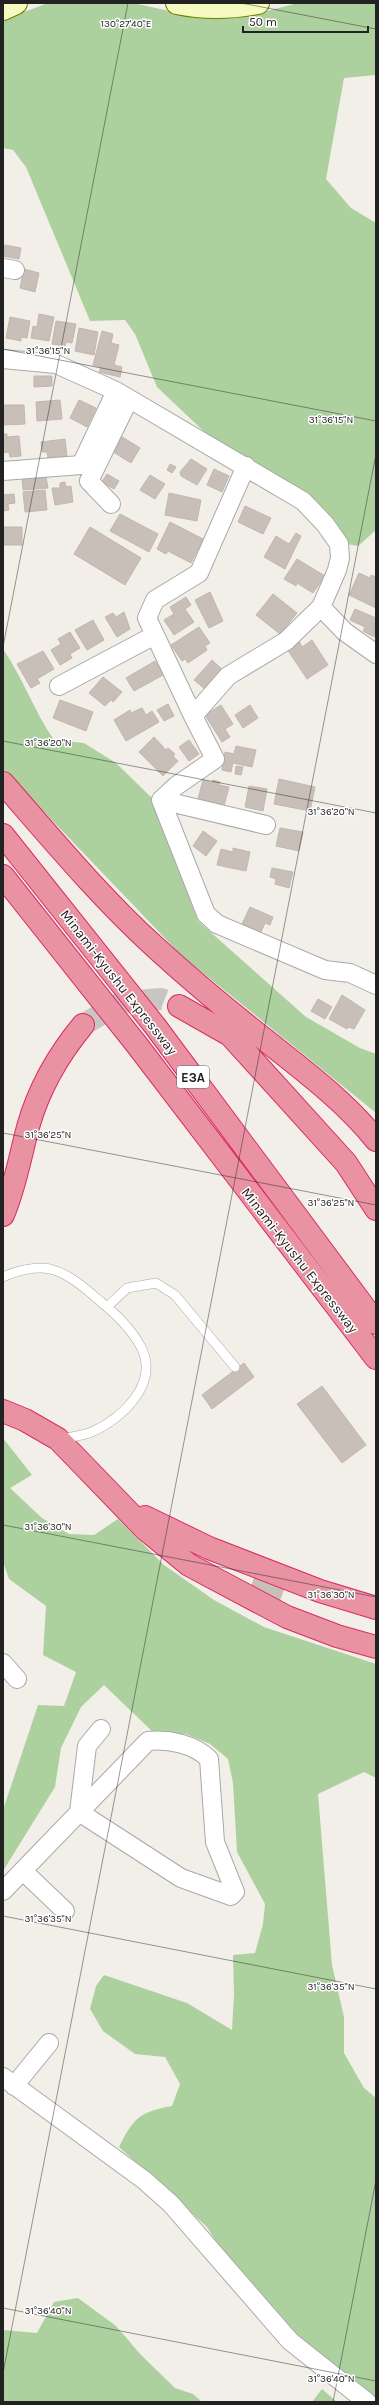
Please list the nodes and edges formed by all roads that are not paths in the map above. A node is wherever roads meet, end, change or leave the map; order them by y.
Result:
1 (16, 3) edge
2 (177, 3) edge
3 (258, 3) edge
4 (3, 9) edge
5 (3, 359) edge
6 (122, 395) junction
7 (246, 466) junction
8 (3, 471) edge
9 (111, 504) dead end
10 (321, 607) junction
11 (155, 635) junction
12 (376, 654) edge
13 (59, 686) dead end
14 (193, 716) junction
15 (3, 783) edge
16 (161, 800) junction
17 (266, 825) dead end
18 (3, 835) edge
19 (3, 876) edge
20 (376, 985) edge
21 (179, 1006) tunnel mouth
22 (83, 1025) tunnel mouth
23 (376, 1140) edge
24 (376, 1209) edge
25 (3, 1215) edge
26 (3, 1277) edge
27 (107, 1307) junction
28 (376, 1323) edge
29 (376, 1358) edge
30 (235, 1367) dead end
31 (3, 1411) edge
32 (58, 1439) junction
33 (77, 1461) junction
34 (376, 1608) edge
35 (376, 1647) edge
36 (3, 1663) edge
37 (17, 1679) dead end
38 (101, 1729) dead end
39 (79, 1812) junction
40 (23, 1871) junction
41 (3, 1891) edge
42 (65, 1911) dead end
43 (49, 2043) dead end
44 (9, 2082) edge
45 (367, 2402) edge

1 - 4 street
2 - 3 street
5 - 6 street
6 - 7 street
6 - 8 street
6 - 9 street
7 - 10 street
7 - 11 street
10 - 12 street
10 - 14 street
11 - 13 street
11 - 14 street
14 - 16 street
15 - 23 highway
16 - 17 street
16 - 20 street
18 - 28 highway, Minami-Kyushu Expressway / E3A
19 - 29 highway, Minami-Kyushu Expressway / E3A
21 - 24 highway
22 - 25 highway
26 - 27 lane
27 - 30 lane
27 - 32 lane
31 - 32 highway
32 - 33 highway
33 - 34 highway
33 - 35 highway
36 - 37 street
38 - 39 street
39 - 39 street
39 - 40 street
40 - 41 street
40 - 42 street
43 - 44 street
44 - 45 street

